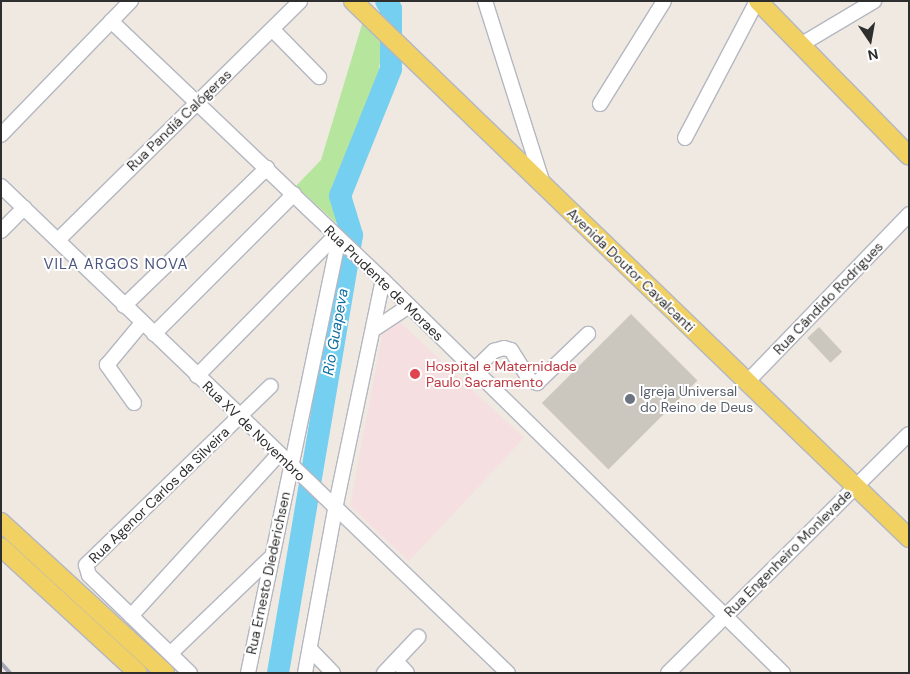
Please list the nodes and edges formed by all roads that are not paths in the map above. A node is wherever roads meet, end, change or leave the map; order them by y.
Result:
1 (131, 1) edge
2 (300, 1) edge
3 (353, 1) edge
4 (484, 1) edge
5 (664, 1) edge
6 (758, 1) edge
7 (874, 1) edge
8 (111, 21) junction
9 (273, 30) junction
10 (802, 44) junction
11 (319, 77) dead end
12 (196, 102) junction
13 (600, 104) dead end
14 (1, 135) edge
15 (685, 138) dead end
16 (909, 156) edge
17 (267, 168) junction
18 (1, 186) edge
19 (544, 186) junction
20 (294, 194) junction
21 (24, 208) junction
22 (909, 214) edge
23 (1, 231) edge
24 (58, 240) junction
25 (340, 241) junction
26 (383, 280) junction
27 (124, 306) junction
28 (409, 306) junction
29 (142, 323) junction
30 (373, 330) junction
31 (154, 334) junction
32 (588, 334) dead end
33 (474, 370) junction
34 (197, 376) junction
35 (748, 382) junction
36 (271, 386) dead end
37 (134, 403) dead end
38 (239, 417) junction
39 (909, 434) edge
40 (278, 455) junction
41 (295, 471) junction
42 (857, 485) junction
43 (331, 505) junction
44 (1, 522) edge
45 (909, 538) edge
46 (1, 546) edge
47 (271, 557) junction
48 (131, 616) junction
49 (724, 616) junction
50 (418, 637) dead end
51 (310, 649) junction
52 (170, 653) junction
53 (396, 661) junction
54 (138, 673) edge
55 (165, 673) edge
56 (190, 673) edge
57 (248, 673) edge
58 (305, 673) edge
59 (333, 673) edge
60 (384, 673) edge
61 (406, 673) edge
62 (508, 673) edge
63 (668, 673) edge
64 (783, 673) edge

1 - 8 street
2 - 9 street, Rua Pandiá Calógeras
3 - 19 main road, Avenida Doutor Cavalcanti
4 - 19 street
5 - 13 street
6 - 10 main road
6 - 15 street
7 - 10 street
8 - 12 street, Rua Prudente de Moraes
8 - 14 street
9 - 11 street
9 - 12 street, Rua Pandiá Calógeras
10 - 16 main road
12 - 17 street, Rua Prudente de Moraes
12 - 24 street, Rua Pandiá Calógeras
17 - 20 street, Rua Prudente de Moraes
17 - 27 street
18 - 21 street, Rua XV de Novembro
19 - 35 main road, Avenida Doutor Cavalcanti
20 - 25 street, Rua Prudente de Moraes
20 - 31 street
21 - 23 street
21 - 24 street, Rua XV de Novembro
22 - 35 street, Rua Cândido Rodrigues
24 - 27 street, Rua XV de Novembro
25 - 26 street, Rua Prudente de Moraes
25 - 34 street
25 - 41 street, Rua Ernesto Diederichsen
26 - 28 street, Rua Prudente de Moraes
26 - 30 street
27 - 29 street, Rua XV de Novembro
28 - 30 street
28 - 33 street, Rua Prudente de Moraes
29 - 31 street, Rua XV de Novembro
29 - 37 street
30 - 43 street
31 - 34 street, Rua XV de Novembro
32 - 33 street
33 - 49 street, Rua Prudente de Moraes
34 - 38 street, Rua XV de Novembro
35 - 42 main road, Avenida Doutor Cavalcanti
36 - 38 street, Rua Agenor Carlos da Silveira
38 - 40 street, Rua XV de Novembro
38 - 48 street, Rua Agenor Carlos da Silveira
39 - 42 street, Rua Engenheiro Monlevade
40 - 41 street, Rua XV de Novembro
40 - 48 street
41 - 43 street, Rua XV de Novembro
41 - 47 street, Rua Ernesto Diederichsen
42 - 45 main road, Avenida Doutor Cavalcanti
42 - 49 street, Rua Engenheiro Monlevade
43 - 51 street
43 - 62 street, Rua XV de Novembro
44 - 55 main road
46 - 54 main road
47 - 52 street
47 - 57 street, Rua Ernesto Diederichsen
48 - 52 street
49 - 63 street, Rua Engenheiro Monlevade
49 - 64 street, Rua Prudente de Moraes
50 - 53 street
51 - 58 street
51 - 59 street
52 - 56 street
53 - 60 street
53 - 61 street

